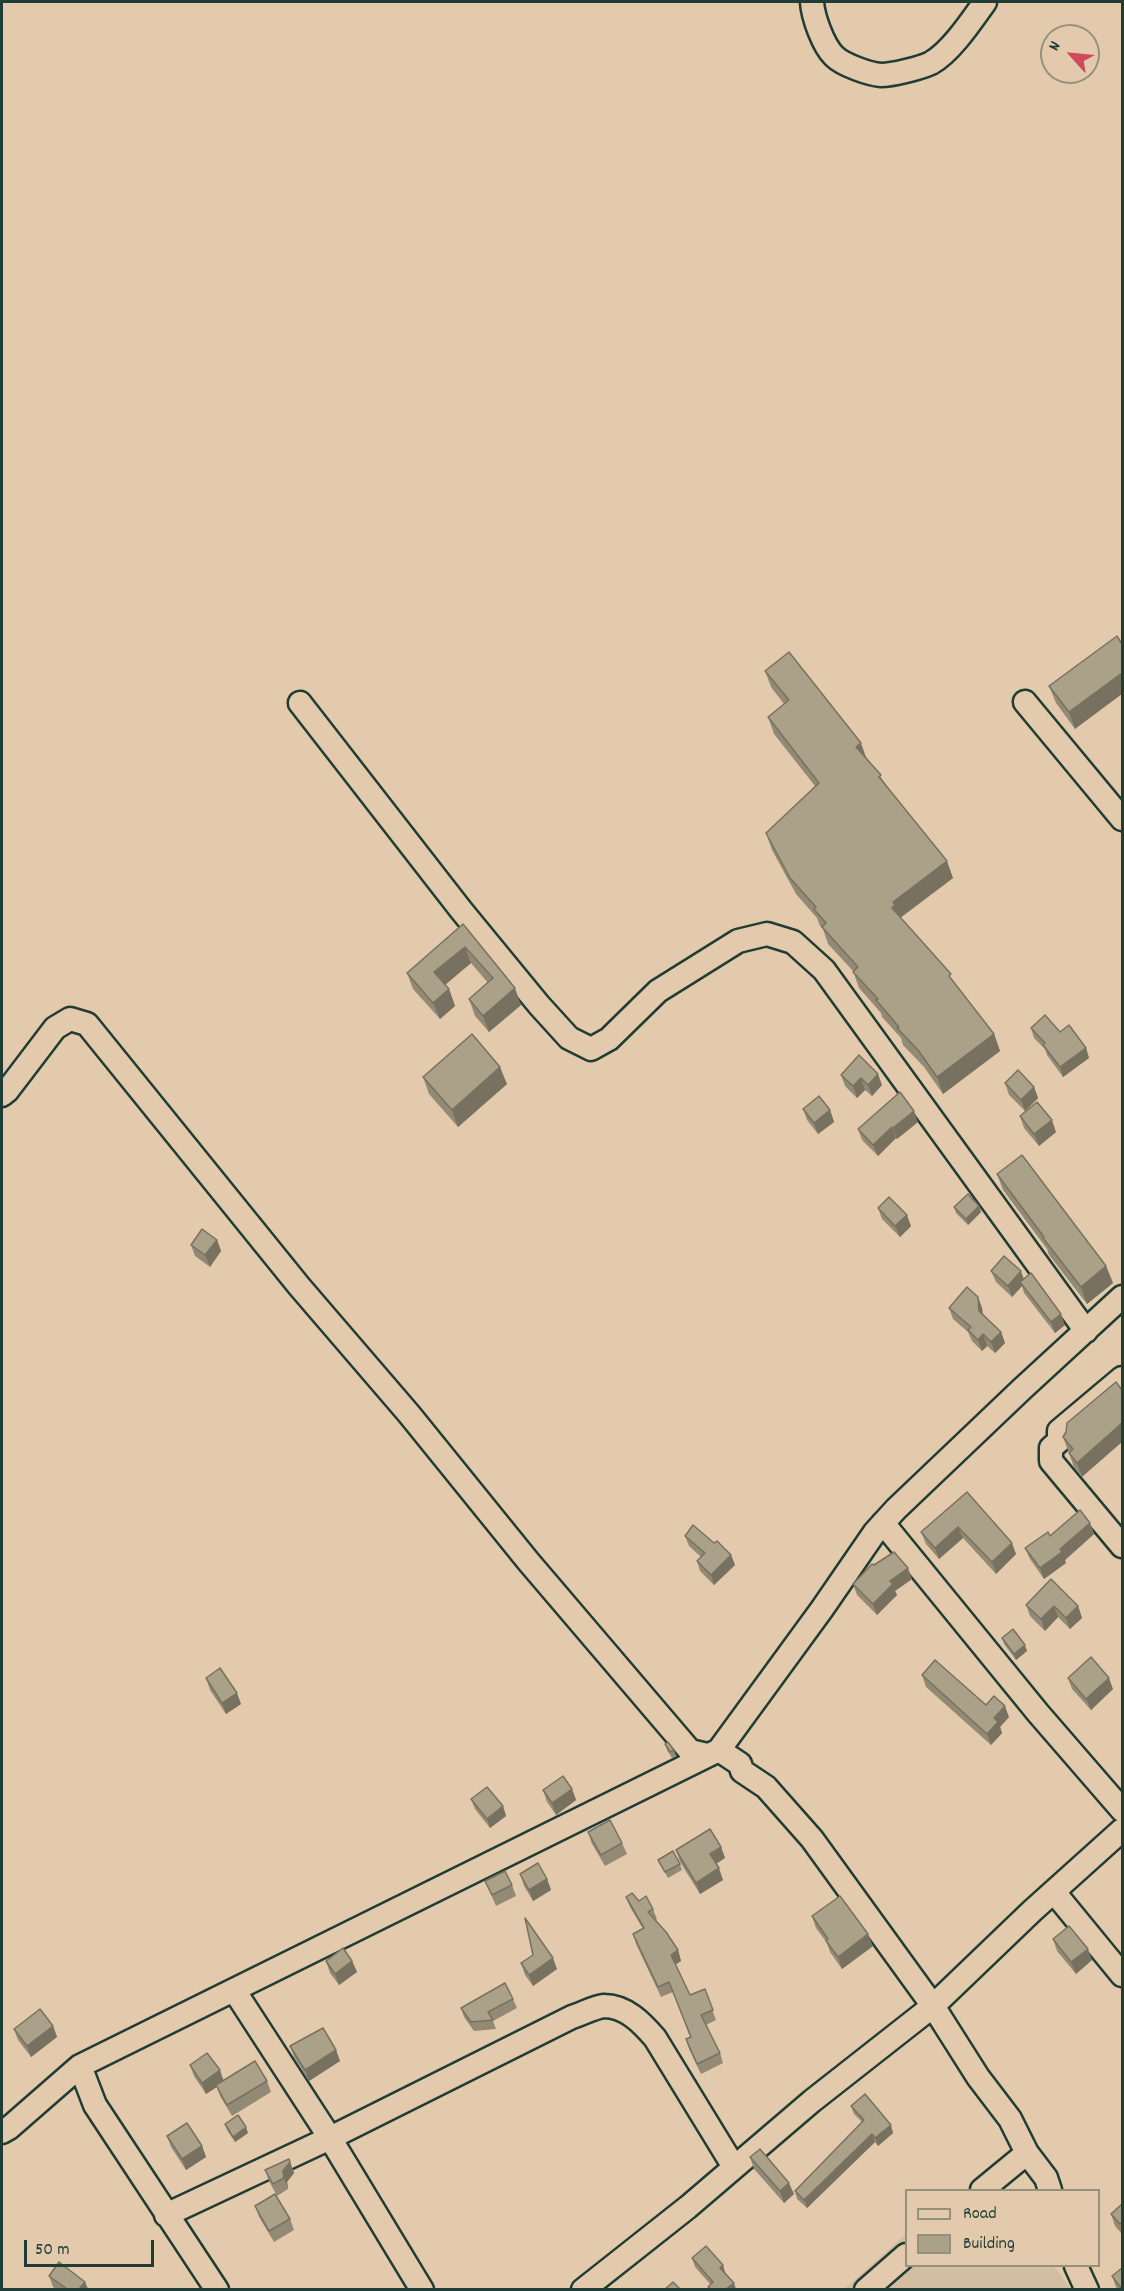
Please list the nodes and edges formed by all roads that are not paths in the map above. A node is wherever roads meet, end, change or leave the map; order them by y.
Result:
1 (812, 2) edge
2 (986, 2) edge
3 (1025, 702) dead end
4 (300, 703) dead end
5 (1122, 819) edge
6 (2, 1095) edge
7 (1122, 1298) edge
8 (1086, 1331) junction
9 (1122, 1378) edge
10 (883, 1523) junction
11 (1122, 1546) edge
12 (713, 1753) junction
13 (1122, 1810) edge
14 (1122, 1830) edge
15 (1054, 1892) junction
16 (1122, 1975) edge
17 (234, 1990) junction
18 (933, 2006) junction
19 (80, 2066) junction
20 (2, 2132) edge
21 (330, 2138) junction
22 (1027, 2153) junction
23 (734, 2168) junction
24 (983, 2189) edge
25 (1050, 2189) edge
26 (166, 2215) junction
27 (905, 2256) edge
28 (1077, 2267) edge
29 (217, 2289) edge
30 (422, 2289) edge
31 (583, 2289) edge
32 (866, 2289) edge
33 (1087, 2289) edge

1 - 2 street
3 - 5 street
4 - 8 street
6 - 12 street
7 - 8 street
8 - 10 street
9 - 11 street
10 - 12 street
10 - 13 street
12 - 17 street
12 - 18 street
14 - 15 street
15 - 16 street
15 - 18 street
17 - 19 street
17 - 21 street
18 - 22 street
18 - 23 street
19 - 20 street
19 - 26 street
21 - 23 street
21 - 26 street
21 - 30 street
22 - 24 street
22 - 25 street
23 - 31 street
26 - 29 street
27 - 32 street
28 - 33 street

